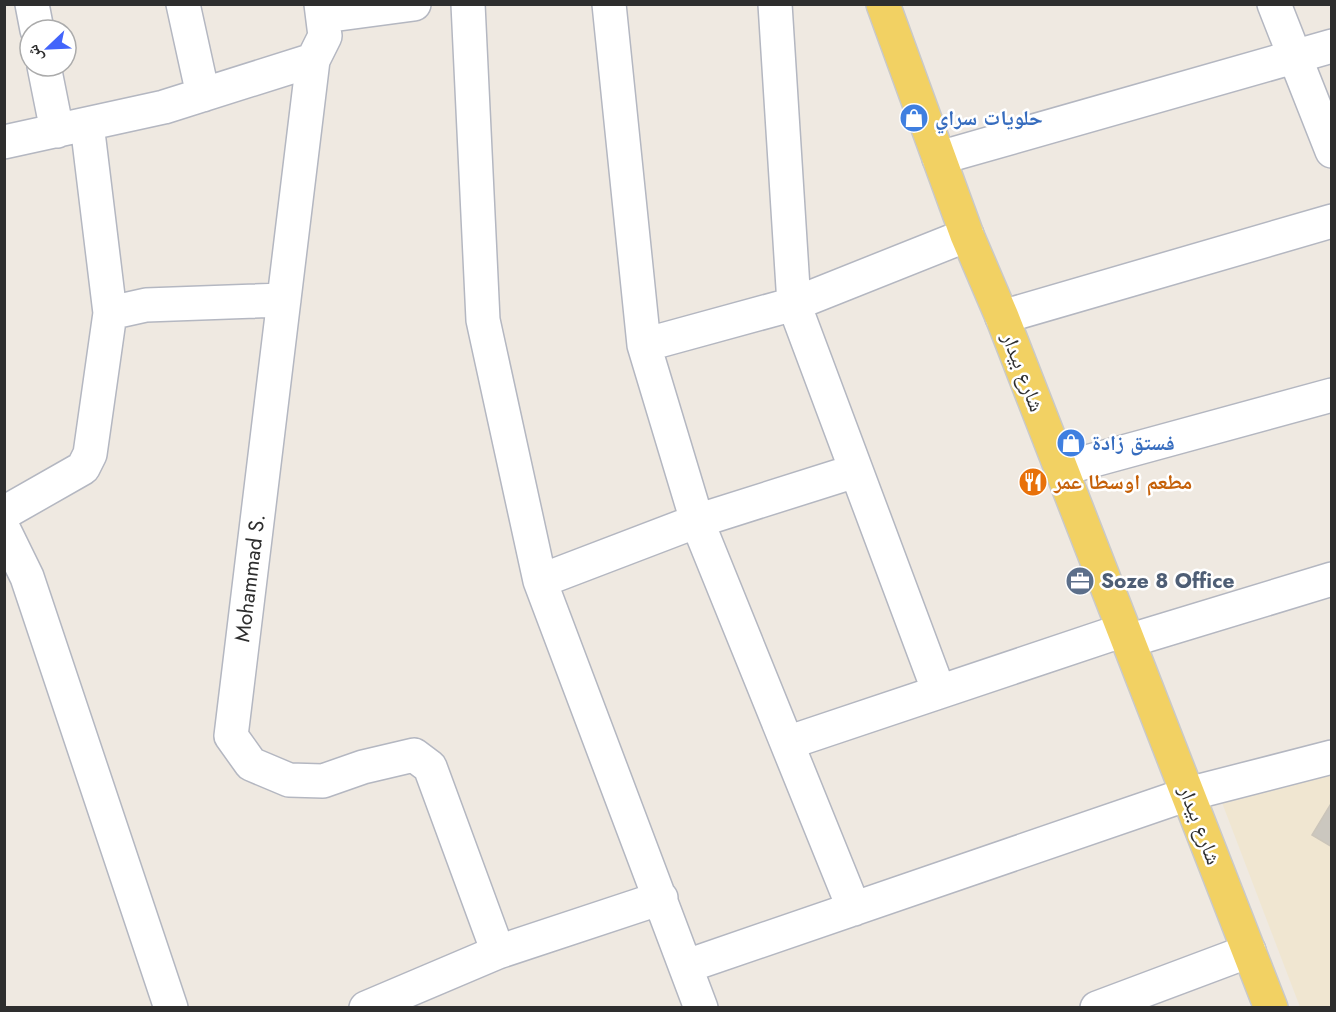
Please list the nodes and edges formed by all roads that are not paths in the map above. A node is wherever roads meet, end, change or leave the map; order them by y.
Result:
1 (183, 4) edge
2 (414, 4) edge
3 (468, 4) edge
4 (609, 4) edge
5 (774, 4) edge
6 (883, 4) edge
7 (1274, 4) edge
8 (322, 10) edge
9 (1332, 46) edge
10 (1294, 56) junction
11 (313, 60) junction
12 (49, 78) edge
13 (203, 94) junction
14 (72, 128) junction
15 (4, 142) edge
16 (1332, 151) edge
17 (939, 158) junction
18 (1332, 221) edge
19 (967, 235) junction
20 (284, 300) junction
21 (794, 303) junction
22 (110, 314) junction
23 (1002, 317) junction
24 (644, 345) junction
25 (1332, 396) edge
26 (1061, 469) junction
27 (855, 471) junction
28 (4, 513) edge
29 (697, 521) junction
30 (4, 530) edge
31 (1332, 579) edge
32 (540, 581) junction
33 (1126, 636) junction
34 (939, 692) junction
35 (787, 743) junction
36 (1332, 757) edge
37 (1188, 794) junction
38 (661, 898) junction
39 (854, 909) junction
40 (1249, 951) junction
41 (498, 952) junction
42 (687, 966) junction
43 (171, 1008) edge
44 (366, 1008) edge
45 (701, 1008) edge
46 (1097, 1008) edge
47 (1271, 1008) edge

1 - 13 street
2 - 8 street
3 - 32 street
4 - 24 street
5 - 21 street
6 - 17 main road, شارع بيدار
7 - 10 street
8 - 11 street, Mohammad S.
9 - 10 street
10 - 16 street
10 - 17 street
11 - 13 street
11 - 20 street, Mohammad S.
12 - 14 street
13 - 14 street
14 - 15 street
14 - 22 street
17 - 19 main road, شارع بيدار
18 - 23 street
19 - 21 street
19 - 23 main road, شارع بيدار
20 - 22 street
20 - 41 street, Mohammad S.
21 - 24 street
21 - 27 street
22 - 28 street
23 - 26 main road, شارع بيدار
24 - 29 street
25 - 26 street
26 - 33 main road, شارع بيدار
27 - 29 street
27 - 34 street
29 - 32 street
29 - 35 street
30 - 43 street
31 - 33 street
32 - 38 street
33 - 34 street
33 - 37 main road, شارع بيدار
34 - 35 street
35 - 39 street
36 - 37 street
37 - 39 street
37 - 40 main road, شارع بيدار
38 - 41 street
38 - 42 street
39 - 42 street
40 - 46 street
40 - 47 main road, شارع بيدار
41 - 44 street
42 - 45 street

